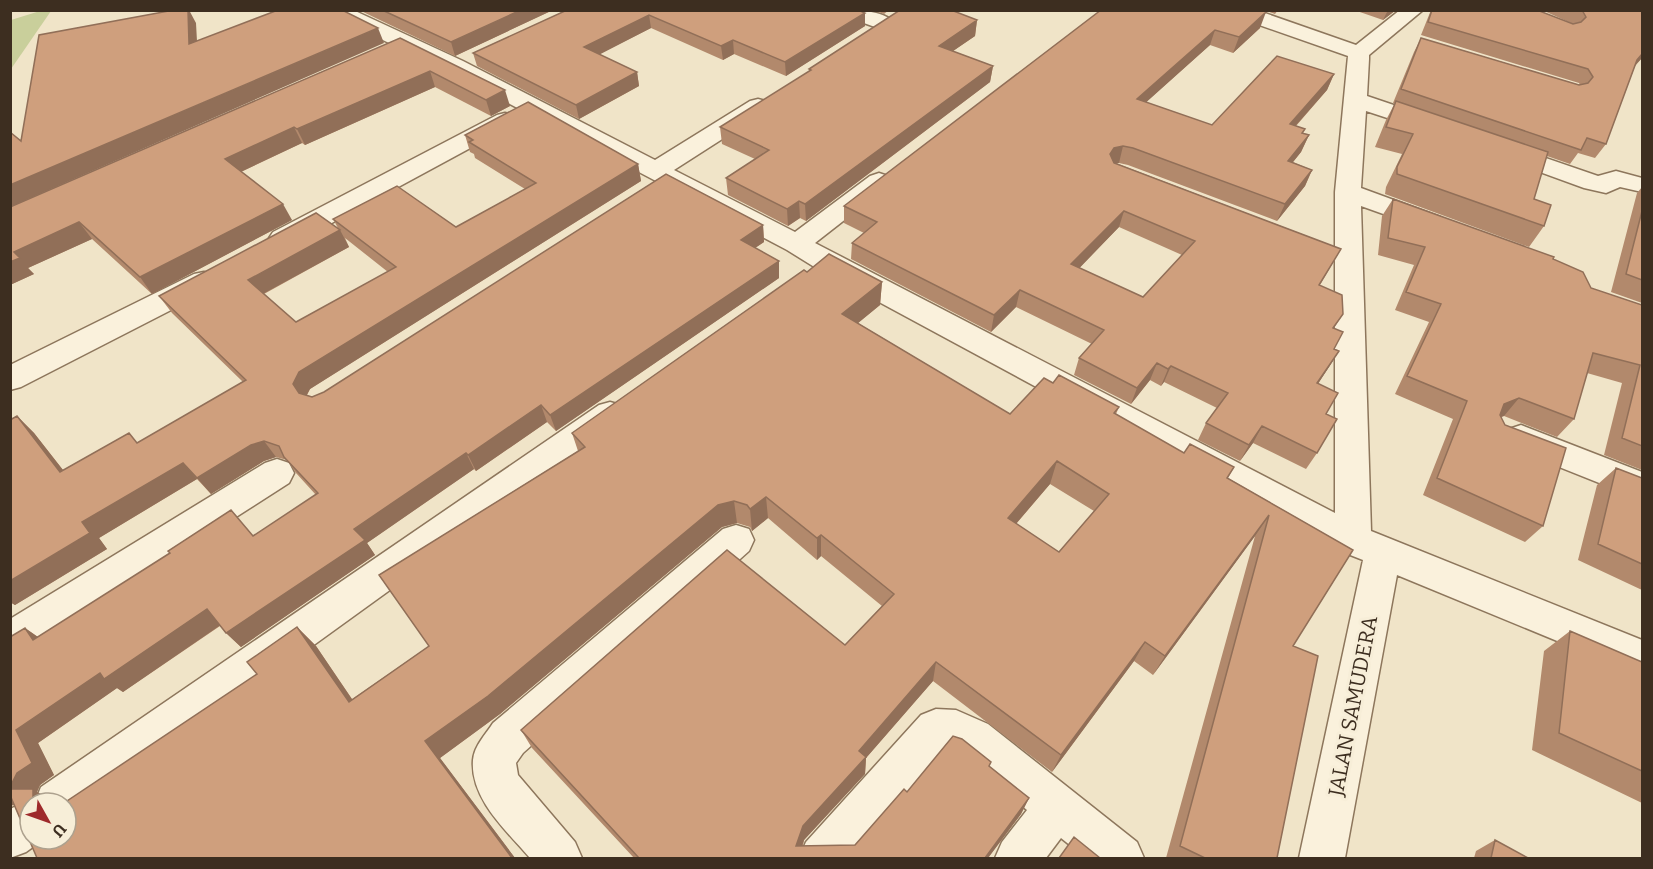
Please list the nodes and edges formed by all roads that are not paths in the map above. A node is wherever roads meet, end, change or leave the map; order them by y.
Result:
1 (336, 10) edge
2 (846, 10) edge
3 (1235, 10) edge
4 (1413, 10) edge
5 (866, 38) edge
6 (406, 43) junction
7 (1359, 52) junction
8 (374, 57) edge
9 (776, 94) edge
10 (1356, 100) junction
11 (531, 107) junction
12 (899, 166) edge
13 (662, 174) junction
14 (1642, 185) edge
15 (1348, 192) junction
16 (639, 196) edge
17 (1460, 233) edge
18 (266, 247) edge
19 (812, 253) junction
20 (225, 269) edge
21 (797, 282) edge
22 (10, 379) edge
23 (632, 399) edge
24 (1503, 431) edge
25 (277, 473) dead end
26 (1642, 486) edge
27 (736, 540) dead end
28 (1368, 546) junction
29 (10, 640) edge
30 (1642, 658) edge
31 (74, 791) edge
32 (1057, 807) junction
33 (559, 858) edge
34 (822, 858) edge
35 (1018, 858) edge
36 (1121, 858) edge
37 (1322, 858) edge

1 - 6 street
2 - 5 street
3 - 7 street
4 - 7 street
6 - 8 street
6 - 11 street
7 - 10 street, JALAN SAMUDERA
9 - 13 street
10 - 14 street
10 - 15 street, JALAN SAMUDERA
11 - 13 street
11 - 18 street
12 - 19 street
13 - 16 street
13 - 19 street
15 - 17 street
15 - 28 street, JALAN SAMUDERA
19 - 21 street
19 - 28 street
20 - 22 street
23 - 31 street
24 - 26 street
25 - 29 street
27 - 33 street
28 - 30 street
28 - 37 street, JALAN SAMUDERA
32 - 34 street
32 - 35 street
32 - 36 street

